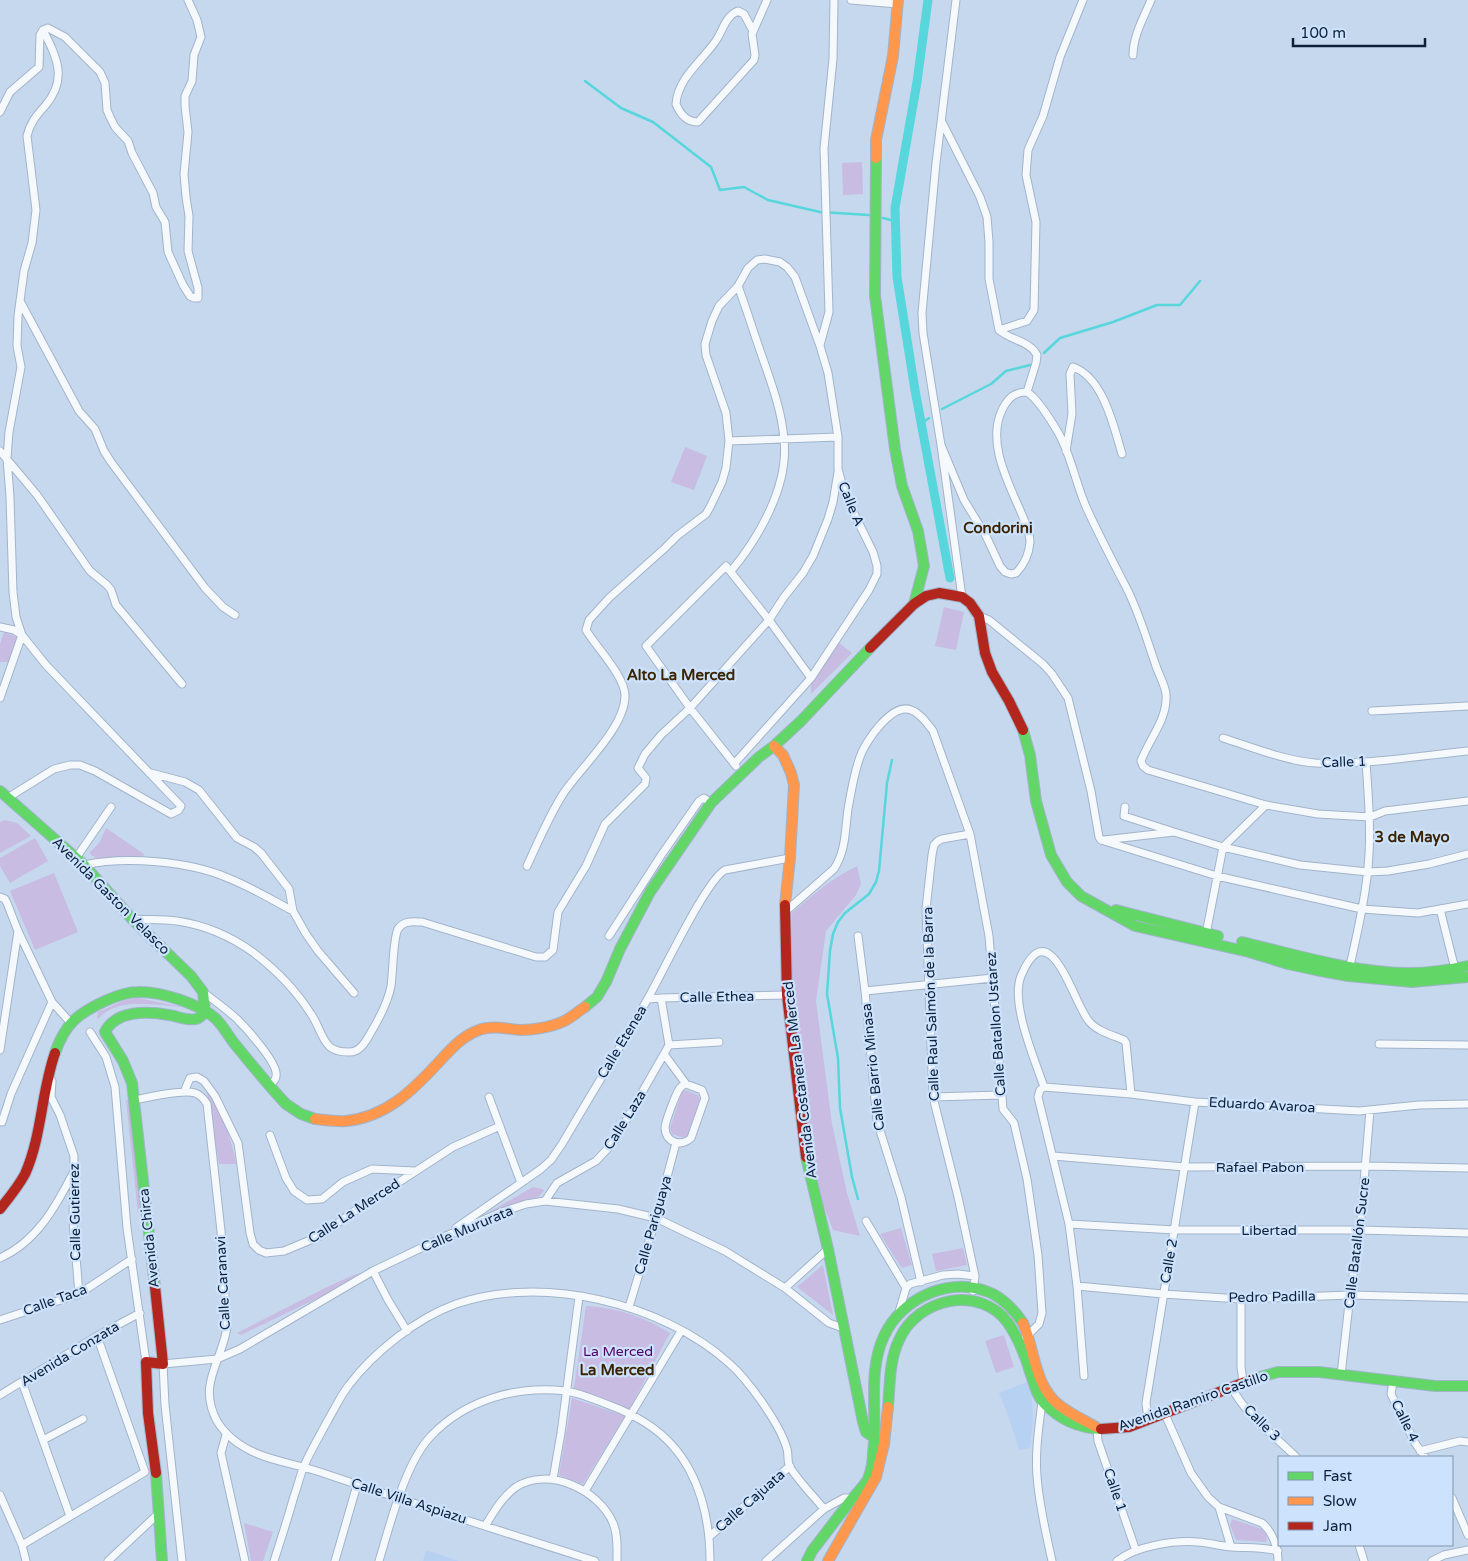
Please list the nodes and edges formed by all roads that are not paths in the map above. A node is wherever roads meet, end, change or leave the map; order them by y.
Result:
1 (188, 0) edge
2 (767, 0) edge
3 (834, 0) edge
4 (851, 0) edge
5 (956, 0) edge
6 (1083, 0) edge
7 (1151, 0) edge
8 (898, 2) edge
9 (43, 30) junction
10 (753, 32) junction
11 (1133, 55) dead end
12 (0, 112) edge
13 (942, 122) junction
14 (738, 286) junction
15 (20, 300) junction
16 (999, 330) junction
17 (820, 346) junction
18 (1027, 392) junction
19 (838, 437) junction
20 (784, 440) junction
21 (729, 441) junction
22 (941, 445) junction
23 (0, 451) edge
24 (1066, 451) junction
25 (1122, 454) dead end
26 (7, 458) junction
27 (838, 469) junction
28 (730, 571) junction
29 (959, 597) junction
30 (914, 604) junction
31 (235, 615) dead end
32 (979, 616) junction
33 (769, 620) junction
34 (0, 627) edge
35 (22, 636) junction
36 (10, 671) junction
37 (0, 672) edge
38 (811, 678) junction
39 (182, 684) dead end
40 (0, 698) edge
41 (1468, 706) edge
42 (690, 708) junction
43 (1372, 711) dead end
44 (1223, 738) dead end
45 (774, 746) junction
46 (1468, 751) edge
47 (1366, 762) junction
48 (734, 764) junction
49 (151, 773) junction
50 (742, 773) junction
51 (4, 794) edge
52 (1468, 801) edge
53 (711, 803) junction
54 (1266, 805) junction
55 (111, 807) dead end
56 (1125, 807) dead end
57 (1370, 817) junction
58 (1174, 832) junction
59 (970, 834) junction
60 (1101, 840) junction
61 (1224, 848) junction
62 (1468, 854) edge
63 (76, 858) junction
64 (790, 858) junction
65 (84, 865) junction
66 (527, 866) dead end
67 (1368, 872) junction
68 (1217, 876) junction
69 (0, 897) edge
70 (1468, 904) edge
71 (1362, 909) junction
72 (1440, 909) junction
73 (293, 911) junction
74 (786, 911) junction
75 (132, 919) junction
76 (18, 931) junction
77 (609, 936) dead end
78 (858, 936) dead end
79 (1205, 938) junction
80 (1468, 966) edge
81 (1349, 971) junction
82 (1456, 974) junction
83 (1468, 977) edge
84 (993, 978) junction
85 (929, 984) junction
86 (865, 990) junction
87 (203, 992) junction
88 (354, 993) dead end
89 (787, 996) junction
90 (661, 998) junction
91 (648, 999) junction
92 (52, 1002) junction
93 (205, 1012) junction
94 (70, 1022) junction
95 (90, 1032) dead end
96 (718, 1042) dead end
97 (1379, 1044) dead end
98 (669, 1045) junction
99 (1468, 1045) edge
100 (0, 1050) edge
101 (118, 1053) junction
102 (664, 1054) junction
103 (110, 1069) junction
104 (47, 1079) junction
105 (686, 1084) junction
106 (269, 1085) junction
107 (1044, 1087) junction
108 (184, 1092) junction
109 (1131, 1094) junction
110 (1001, 1095) junction
111 (489, 1097) dead end
112 (933, 1097) junction
113 (135, 1100) junction
114 (1195, 1102) junction
115 (1468, 1104) edge
116 (1370, 1110) junction
117 (2, 1122) dead end
118 (500, 1126) junction
119 (270, 1135) dead end
120 (676, 1143) junction
121 (1053, 1156) junction
122 (1366, 1166) junction
123 (1185, 1167) junction
124 (1468, 1168) edge
125 (415, 1171) junction
126 (74, 1172) junction
127 (521, 1183) junction
128 (545, 1201) junction
129 (0, 1209) edge
130 (656, 1218) junction
131 (866, 1221) dead end
132 (1069, 1224) junction
133 (1175, 1230) junction
134 (1360, 1230) junction
135 (1468, 1233) edge
136 (446, 1236) junction
137 (828, 1249) junction
138 (0, 1258) edge
139 (132, 1259) junction
140 (373, 1271) junction
141 (975, 1276) junction
142 (922, 1282) junction
143 (1077, 1286) junction
144 (974, 1287) junction
145 (785, 1288) junction
146 (906, 1288) junction
147 (79, 1294) junction
148 (1163, 1294) junction
149 (1350, 1295) junction
150 (579, 1297) junction
151 (1468, 1298) edge
152 (1241, 1299) junction
153 (971, 1300) junction
154 (629, 1307) junction
155 (140, 1314) junction
156 (1017, 1314) junction
157 (898, 1315) junction
158 (0, 1320) edge
159 (1007, 1322) junction
160 (842, 1328) junction
161 (407, 1331) junction
162 (681, 1331) junction
163 (98, 1336) junction
164 (1024, 1338) junction
165 (217, 1359) junction
166 (146, 1362) junction
167 (163, 1364) junction
168 (1341, 1375) junction
169 (1084, 1376) dead end
170 (1243, 1381) junction
171 (22, 1382) junction
172 (1393, 1382) junction
173 (1232, 1386) junction
174 (1468, 1386) edge
175 (567, 1391) junction
176 (0, 1395) edge
177 (1042, 1402) junction
178 (1164, 1412) junction
179 (632, 1414) junction
180 (875, 1414) junction
181 (83, 1419) dead end
182 (1148, 1420) junction
183 (1098, 1428) junction
184 (886, 1430) junction
185 (226, 1435) junction
186 (875, 1438) junction
187 (43, 1440) junction
188 (1468, 1442) edge
189 (1423, 1454) edge
190 (1295, 1456) edge
191 (304, 1466) junction
192 (790, 1466) junction
193 (553, 1479) junction
194 (357, 1485) junction
195 (585, 1491) junction
196 (0, 1495) edge
197 (398, 1499) junction
198 (1453, 1500) edge
199 (857, 1501) junction
200 (1220, 1507) junction
201 (824, 1509) junction
202 (158, 1514) junction
203 (70, 1516) junction
204 (485, 1526) junction
205 (1468, 1535) edge
206 (710, 1536) junction
207 (22, 1545) junction
208 (1359, 1546) edge
209 (1231, 1547) junction
210 (1468, 1550) edge
211 (1136, 1551) junction
212 (1278, 1551) junction
213 (26, 1561) edge
214 (108, 1561) edge
215 (162, 1561) edge
216 (182, 1561) edge
217 (245, 1561) edge
218 (274, 1561) edge
219 (335, 1561) edge
220 (378, 1561) edge
221 (595, 1561) edge
222 (617, 1561) edge
223 (710, 1561) edge
224 (766, 1561) edge
225 (807, 1561) edge
226 (828, 1561) edge
227 (1052, 1561) edge
228 (1117, 1561) edge
229 (1278, 1561) edge
230 (1364, 1561) edge
231 (1432, 1561) edge

1 - 9 street
2 - 10 street
3 - 17 street
4 - 8 street
5 - 13 street
6 - 16 street
7 - 11 street
8 - 30 main road
9 - 12 street
9 - 15 street
10 - 10 street
13 - 16 street
13 - 22 street
14 - 17 street, Calle A
14 - 20 street
14 - 21 street
15 - 26 street
15 - 31 street
16 - 18 street
17 - 19 street, Calle A
18 - 22 street
18 - 24 street
19 - 20 street
19 - 27 street, Calle A
20 - 21 street
20 - 28 street
21 - 66 street
22 - 29 street
23 - 26 street
24 - 25 street
24 - 54 street
26 - 35 street
26 - 39 street
27 - 33 street
27 - 38 street, Calle A
28 - 33 street
28 - 42 street
29 - 30 main road
29 - 32 main road
30 - 45 main road
32 - 60 street
32 - 79 main road
33 - 38 street
33 - 42 street
34 - 35 street
35 - 36 street
35 - 49 street
36 - 37 street
36 - 40 street
38 - 48 street, Calle A
41 - 43 street
42 - 48 street
42 - 75 street
44 - 47 street, Calle 1
45 - 50 main road
45 - 64 main road, Avenida Costanera La Merced
46 - 47 street, Calle 1
47 - 57 street
48 - 50 street
49 - 51 street
49 - 73 street
50 - 53 main road
51 - 63 main road, Avenida Gaston Velasco
52 - 57 street
53 - 77 street
53 - 106 main road
54 - 57 street
54 - 61 street
55 - 63 street
56 - 58 street
57 - 67 street
58 - 60 street
58 - 61 street
59 - 74 street, Calle Batallon Ustarez
59 - 84 street, Calle Batallon Ustarez
59 - 85 street, Calle Raul Salmón de la Barra
60 - 68 street
61 - 67 street
61 - 68 street
62 - 67 street
63 - 65 main road, Avenida Gaston Velasco
64 - 74 main road, Avenida Costanera La Merced
64 - 91 street, Calle Etenea
65 - 73 street
65 - 75 main road, Avenida Gaston Velasco
67 - 71 street
68 - 71 street
68 - 79 street
69 - 76 street
70 - 72 street
71 - 72 street
71 - 81 street
72 - 82 street
73 - 88 street
74 - 89 main road, Avenida Costanera La Merced
75 - 87 main road, Avenida Gaston Velasco
76 - 92 street
76 - 100 street
78 - 86 street, Calle Barrio Minasa
79 - 81 main road
80 - 82 main road
81 - 82 main road
82 - 83 main road
84 - 85 street
84 - 110 street, Calle Batallon Ustarez
85 - 86 street
85 - 112 street, Calle Raul Salmón de la Barra
86 - 142 street, Calle Barrio Minasa
87 - 93 main road
87 - 106 street
89 - 90 street, Calle Ethea
89 - 137 main road, Avenida Costanera La Merced
90 - 91 street, Calle Ethea
90 - 98 street
91 - 127 street, Calle Etenea
92 - 94 street
92 - 117 street
93 - 94 main road
93 - 101 main road, Avenida Chirca
93 - 106 main road
94 - 104 main road
95 - 103 street, Avenida Chirca
96 - 98 street
97 - 99 street
98 - 102 street, Calle Laza
101 - 103 street
101 - 113 main road, Avenida Chirca
102 - 105 street
102 - 128 street, Calle Laza
103 - 139 street, Avenida Chirca
104 - 126 street, Calle Gutierrez
104 - 129 main road
105 - 120 street
105 - 120 street
107 - 109 street, Eduardo Avaroa
107 - 109 street
107 - 121 street
108 - 113 street
108 - 125 street, Calle La Merced
108 - 165 street, Calle Caranavi
109 - 114 street, Eduardo Avaroa
110 - 112 street
110 - 164 street, Calle Batallon Ustarez
111 - 118 street
112 - 141 street, Calle Raul Salmón de la Barra
113 - 167 main road, Avenida Chirca
114 - 116 street, Eduardo Avaroa
114 - 123 street, Calle 2
115 - 116 street, Eduardo Avaroa
116 - 122 street, Calle Batallón Sucre
118 - 125 street, Calle La Merced
118 - 127 street
119 - 125 street
120 - 130 street, Calle Pariguaya
121 - 123 street, Rafael Pabon
121 - 132 street
122 - 123 street, Rafael Pabon
122 - 124 street, Rafael Pabon
122 - 134 street, Calle Batallón Sucre
123 - 133 street, Calle 2
126 - 138 street
126 - 147 street, Calle Gutierrez
127 - 136 street, Calle Etenea
128 - 130 street, Calle Mururata
128 - 136 street, Calle Mururata
130 - 145 street, Calle Mururata
130 - 154 street, Calle Pariguaya
131 - 146 street
132 - 133 street, Libertad
132 - 143 street
133 - 134 street, Libertad
133 - 148 street, Calle 2
134 - 135 street, Libertad
134 - 149 street, Calle Batallón Sucre
136 - 140 street, Calle Mururata
137 - 145 street
137 - 160 main road, Avenida Costanera La Merced
139 - 147 street, Calle Taca
139 - 155 street, Avenida Chirca
140 - 161 street
140 - 165 street, Calle Mururata
141 - 142 street
141 - 144 street, Calle Raul Salmón de la Barra
142 - 146 street
143 - 148 street, Pedro Padilla
143 - 169 street
144 - 153 street, Calle Raul Salmón de la Barra
144 - 156 main road, Avenida Ramiro Castillo
144 - 157 main road, Avenida Ramiro Castillo
145 - 160 street, Calle Mururata
146 - 157 street
147 - 158 street, Calle Taca
148 - 152 street, Pedro Padilla
148 - 182 street, Calle 2
149 - 151 street, Pedro Padilla
149 - 152 street, Pedro Padilla
149 - 168 street, Calle Batallón Sucre
150 - 154 street
150 - 161 street
150 - 175 street
152 - 170 street
153 - 159 main road, Avenida Ramiro Castillo
153 - 184 main road, Avenida Ramiro Castillo
154 - 162 street
155 - 163 street, Avenida Conzata
155 - 166 street, Avenida Chirca
156 - 159 main road
156 - 164 main road, Avenida Ramiro Castillo
157 - 180 main road, Avenida Ramiro Castillo
159 - 164 main road, Avenida Ramiro Castillo
160 - 186 main road, Avenida Costanera La Merced
161 - 191 street
162 - 179 street
162 - 192 street
163 - 171 street, Avenida Conzata
163 - 203 street
164 - 177 main road, Avenida Ramiro Castillo
164 - 183 main road, Avenida Ramiro Castillo
165 - 167 street, Calle Mururata
165 - 185 street, Calle Caranavi
166 - 167 main road, Calle Mururata
166 - 202 main road, Avenida Chirca
167 - 216 street, Avenida Chirca
168 - 170 main road, Avenida Ramiro Castillo
168 - 172 main road, Avenida Ramiro Castillo
170 - 173 main road, Avenida Ramiro Castillo
171 - 176 street, Avenida Conzata
171 - 187 street
172 - 174 main road, Avenida Ramiro Castillo
172 - 189 street, Calle 4
173 - 178 main road, Avenida Ramiro Castillo
173 - 190 street, Calle 3
175 - 179 street
175 - 193 street
175 - 197 street
177 - 183 main road, Avenida Ramiro Castillo
177 - 227 street
178 - 182 main road, Avenida Ramiro Castillo
178 - 200 street
179 - 195 street
179 - 206 street
180 - 184 main road
180 - 186 main road, Avenida Ramiro Castillo
181 - 187 street
182 - 183 main road, Avenida Ramiro Castillo
183 - 211 street, Calle 1
184 - 199 main road, Avenida Ramiro Castillo
185 - 191 street, Calle Villa Aspiazu
185 - 217 street
186 - 199 main road, Avenida Ramiro Castillo
187 - 203 street
188 - 189 street
191 - 194 street, Calle Villa Aspiazu
191 - 218 street
192 - 201 street
192 - 206 street, Calle Cajuata
193 - 195 street
193 - 204 street
194 - 197 street, Calle Villa Aspiazu
194 - 219 street
195 - 222 street
196 - 207 street
197 - 204 street, Calle Villa Aspiazu
197 - 220 street
198 - 205 street
199 - 201 street
199 - 225 main road
199 - 226 main road
200 - 209 street
200 - 212 street
201 - 224 street
202 - 214 street
202 - 215 main road, Avenida Chirca
203 - 207 street
204 - 221 street, Calle Villa Aspiazu
206 - 223 street
207 - 213 street
208 - 230 street
209 - 211 street
209 - 212 street
210 - 231 street
211 - 228 street
212 - 229 street

